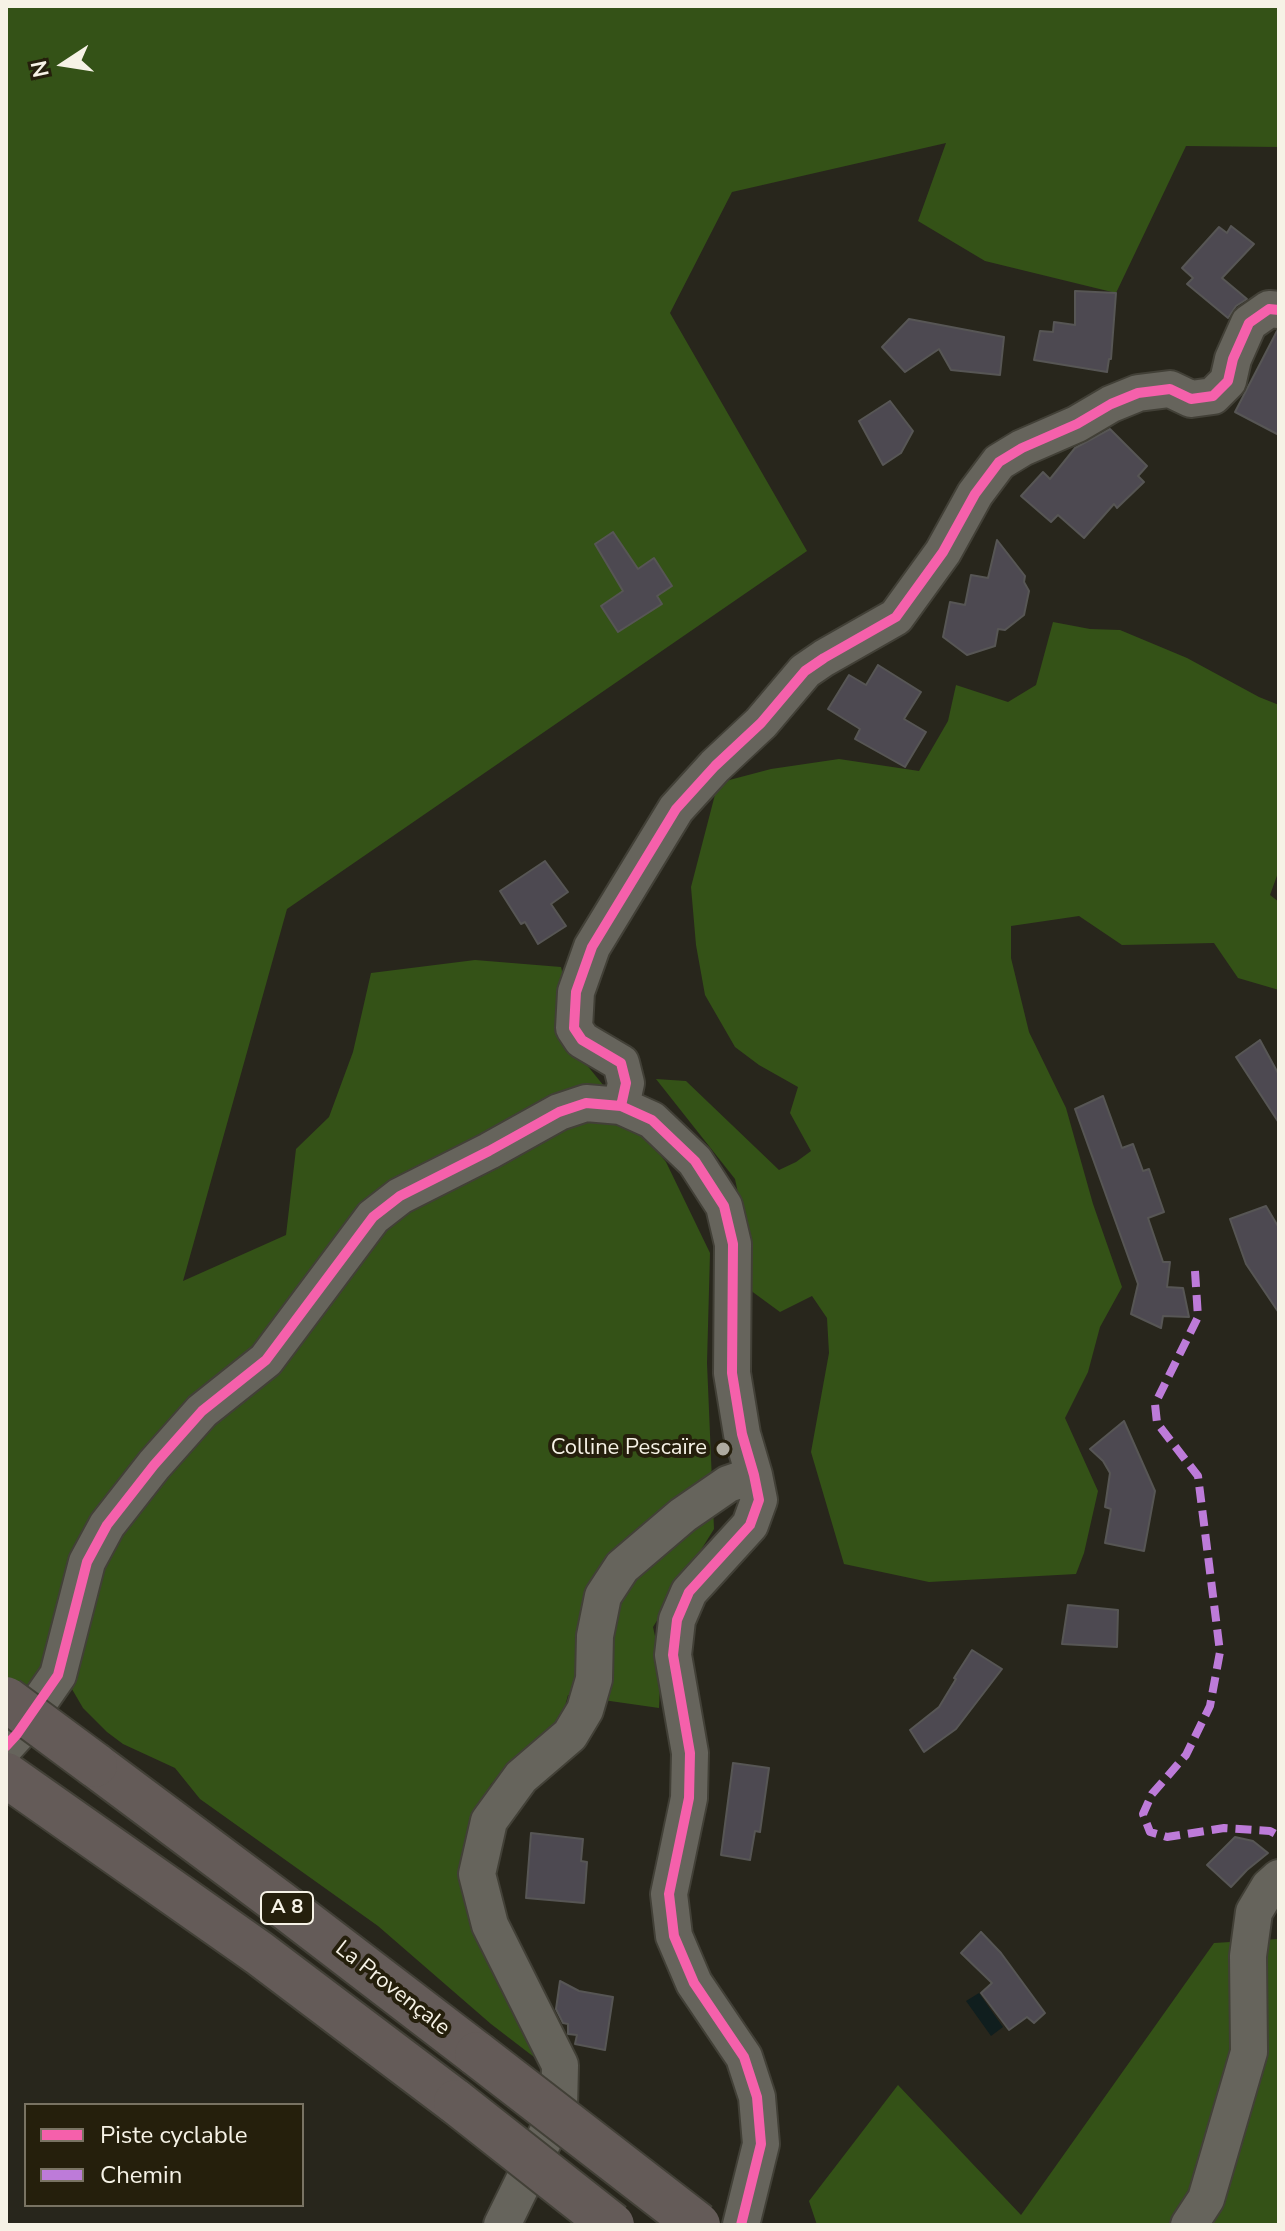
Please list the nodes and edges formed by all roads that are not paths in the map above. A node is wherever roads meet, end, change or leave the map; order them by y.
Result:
1 (1276, 305) edge
2 (621, 1106) junction
3 (754, 1475) junction
4 (6, 1699) edge
5 (6, 1746) edge
6 (6, 1775) edge
7 (1279, 1878) edge
8 (502, 2225) edge
9 (612, 2225) edge
10 (698, 2225) edge
11 (741, 2225) edge
12 (1189, 2225) edge

1 - 2 street
2 - 3 street
2 - 5 street
3 - 8 street
3 - 11 street
4 - 10 highway, La Provençale / A 8, bridge
6 - 9 highway, A 8, bridge
7 - 12 street

